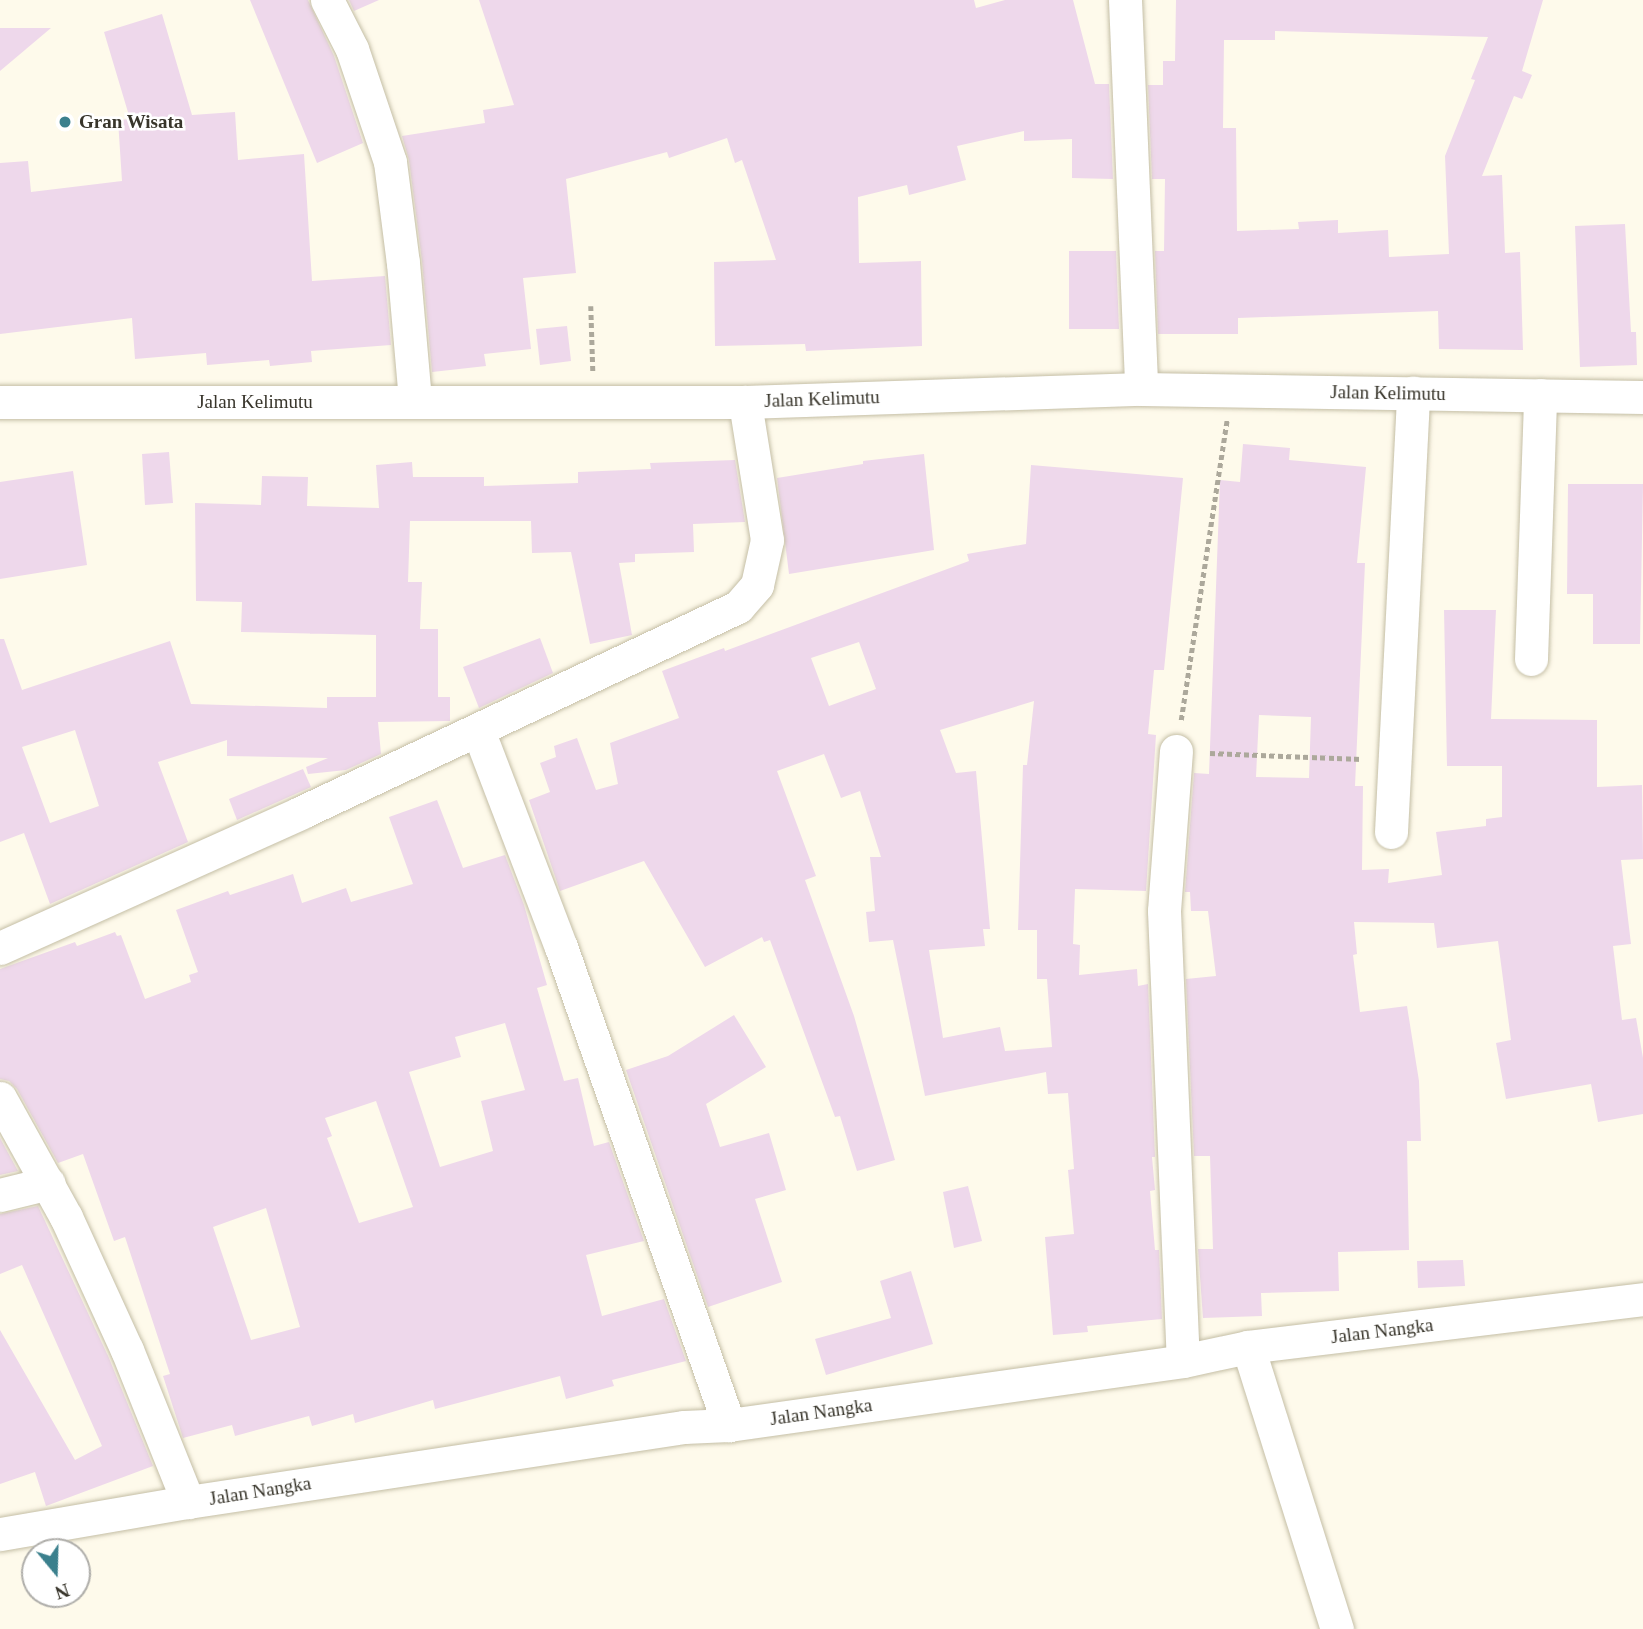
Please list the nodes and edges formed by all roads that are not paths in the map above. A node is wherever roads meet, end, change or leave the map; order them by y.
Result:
1 (327, 0) edge
2 (1125, 0) edge
3 (1141, 389) junction
4 (1413, 393) junction
5 (1540, 395) junction
6 (1643, 397) edge
7 (415, 401) junction
8 (0, 402) edge
9 (745, 402) junction
10 (1531, 659) dead end
11 (478, 730) junction
12 (1176, 751) road end
13 (1391, 832) dead end
14 (0, 948) edge
15 (0, 1098) edge
16 (49, 1183) junction
17 (0, 1195) edge
18 (1643, 1300) edge
19 (1248, 1347) junction
20 (1183, 1361) junction
21 (729, 1425) junction
22 (188, 1502) junction
23 (0, 1534) edge
24 (1337, 1629) edge

1 - 7 street
2 - 3 street
3 - 4 street, Jalan Kelimutu
3 - 9 street, Jalan Kelimutu
4 - 5 street, Jalan Kelimutu
4 - 13 street
5 - 6 street, Jalan Kelimutu
5 - 10 street
7 - 8 street, Jalan Kelimutu
7 - 9 street, Jalan Kelimutu
9 - 11 street
11 - 14 street
11 - 21 street
12 - 20 street
15 - 16 street
16 - 17 street
16 - 22 street
18 - 19 street, Jalan Nangka
19 - 20 street, Jalan Nangka
19 - 24 street
20 - 21 street, Jalan Nangka
21 - 22 street, Jalan Nangka
22 - 23 street, Jalan Nangka

